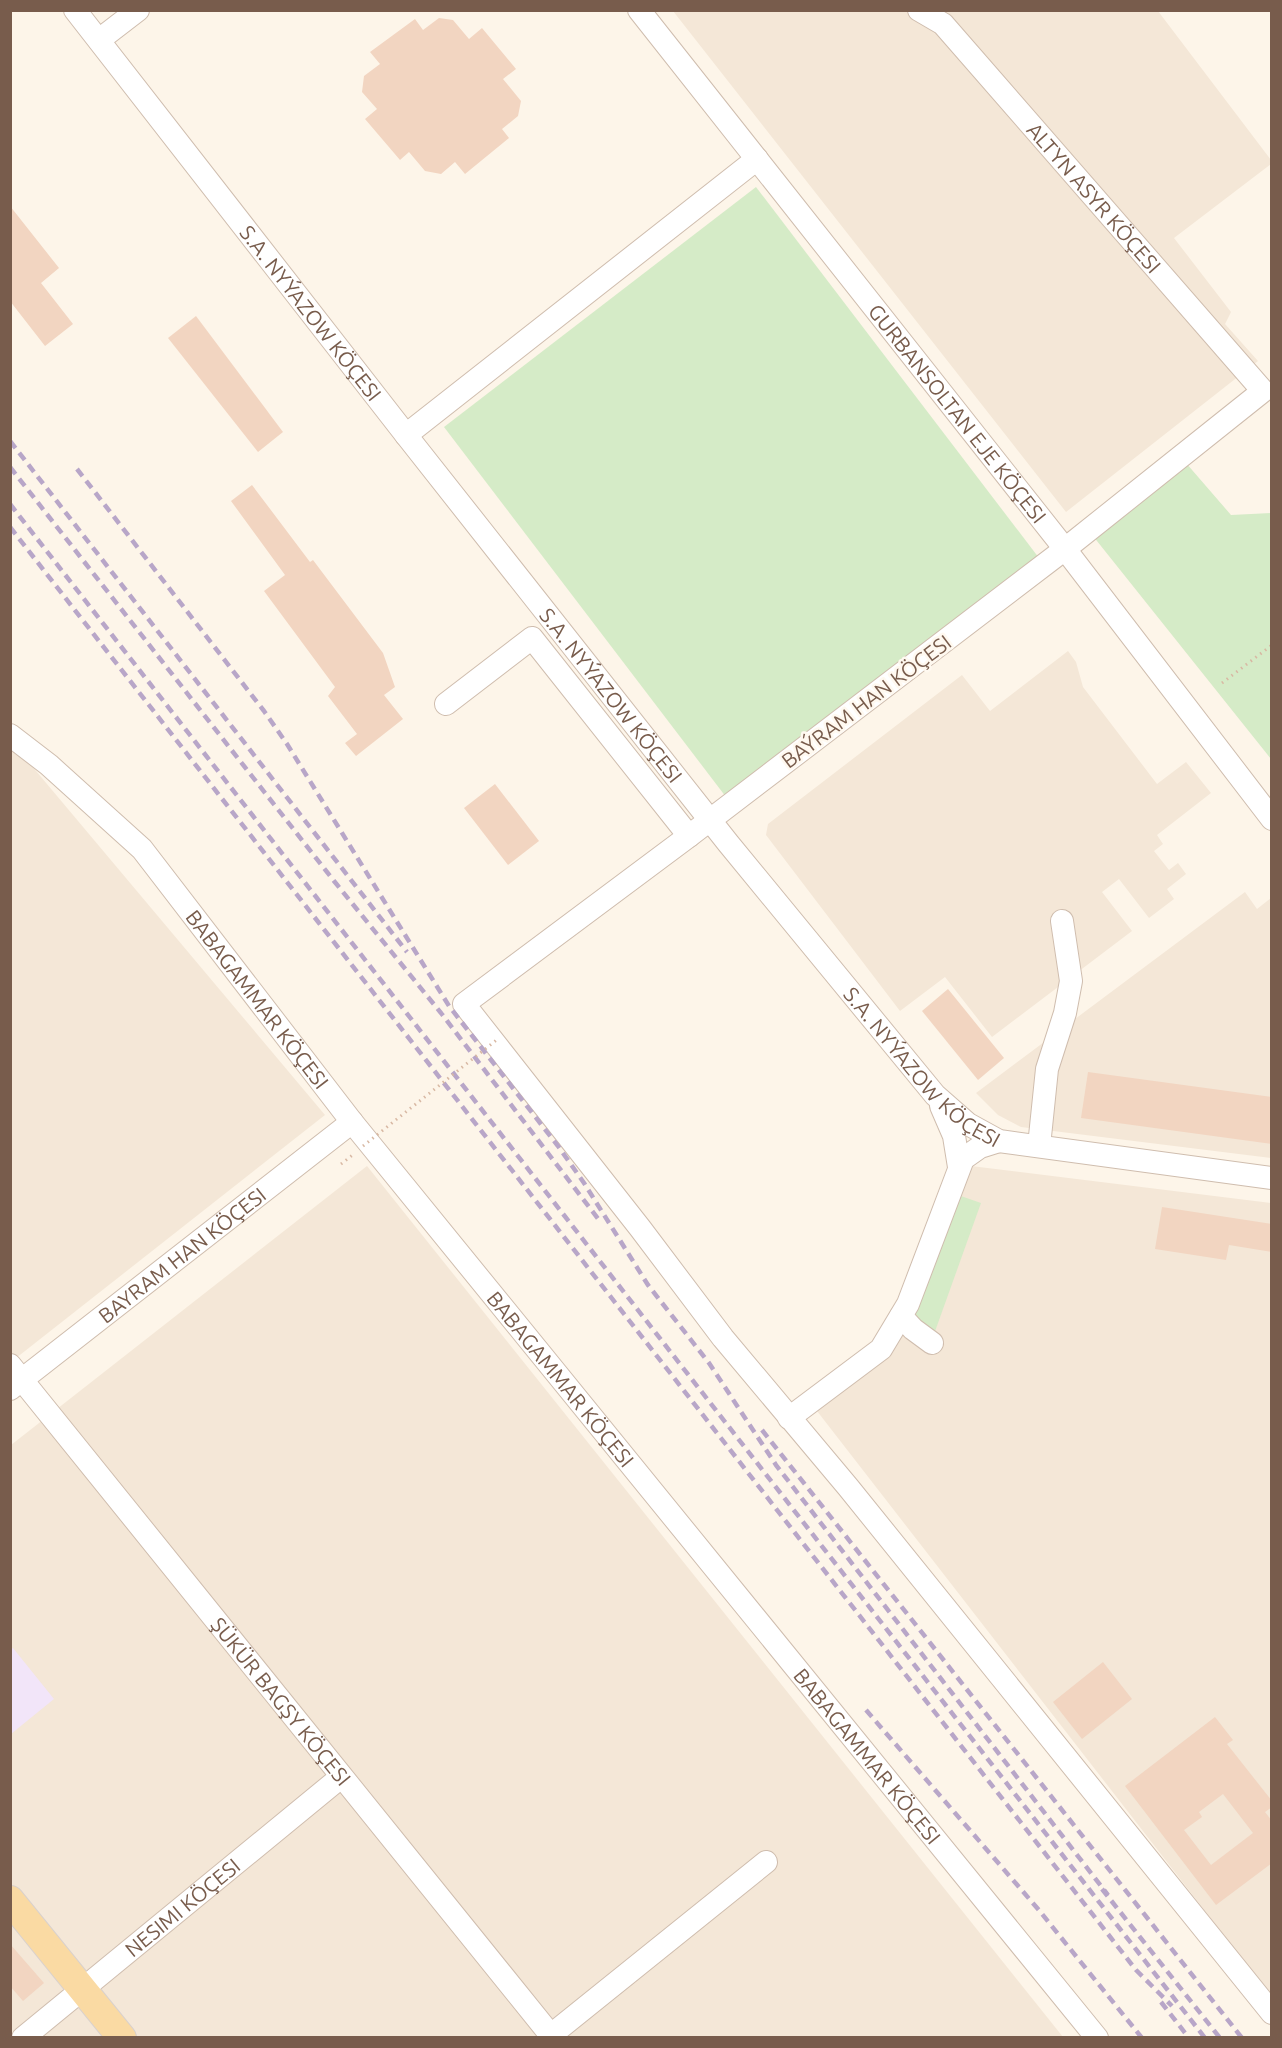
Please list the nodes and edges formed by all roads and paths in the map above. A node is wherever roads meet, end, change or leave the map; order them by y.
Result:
1 (75, 10) edge
2 (138, 10) edge
3 (639, 10) edge
4 (919, 10) edge
5 (99, 40) junction
6 (757, 159) junction
7 (1263, 391) joint
8 (406, 435) junction
9 (1065, 549) junction
10 (1272, 645) edge
11 (1222, 683) dead end
12 (446, 704) dead end
13 (10, 735) edge
14 (1272, 819) edge
15 (710, 820) junction
16 (689, 836) junction
17 (1062, 921) dead end
18 (499, 1038) dead end
19 (935, 1095) junction
20 (352, 1122) junction
21 (999, 1141) junction
22 (363, 1146) dead end
23 (1039, 1146) junction
24 (959, 1167) junction
25 (1272, 1178) edge
26 (902, 1316) junction
27 (932, 1343) dead end
28 (14, 1378) edge
29 (789, 1418) junction
30 (341, 1777) junction
31 (766, 1862) dead end
32 (10, 1900) edge
33 (82, 1989) junction
34 (1272, 2013) edge
35 (552, 2036) edge
36 (23, 2037) edge
37 (122, 2037) edge
38 (1097, 2037) edge

1 - 5 street, S.A. NYÝAZOW KÖÇESI
2 - 5 street
3 - 6 street, GURBANSOLTAN EJE KÖÇESI
4 - 7 street, ALTYN ASYR KÖÇESI
5 - 8 street, S.A. NYÝAZOW KÖÇESI
6 - 8 street
6 - 9 street, GURBANSOLTAN EJE KÖÇESI
7 - 9 street, BAÝRAM HAN KÖÇESI
8 - 15 street, S.A. NYÝAZOW KÖÇESI
9 - 14 street, GURBANSOLTAN EJE KÖÇESI
9 - 15 street, BAÝRAM HAN KÖÇESI
10 - 11 path
12 - 16 street
13 - 20 street, BABAGAMMAR KÖÇESI
15 - 16 street, BAÝRAM HAN KÖÇESI
15 - 19 street, S.A. NYÝAZOW KÖÇESI
16 - 29 street, BAÝRAM HAN KÖÇESI
17 - 23 street
18 - 22 path, bridge
19 - 21 street, S.A. NYÝAZOW KÖÇESI
19 - 24 street
20 - 28 street, BAYRAM HAN KÖÇESI
20 - 38 street, BABAGAMMAR KÖÇESI
21 - 23 street, S.A. NYÝAZOW KÖÇESI
21 - 24 street
23 - 25 street, S.A. NYÝAZOW KÖÇESI
24 - 26 street
26 - 27 street
26 - 29 street
28 - 30 street, ŞÜKÜR BAGŞY KÖÇESI
29 - 34 street
30 - 33 street, NESIMI KÖÇESI
30 - 35 street, ŞÜKÜR BAGŞY KÖÇESI
31 - 35 street
32 - 33 main road
33 - 36 street, NESIMI KÖÇESI
33 - 37 main road

